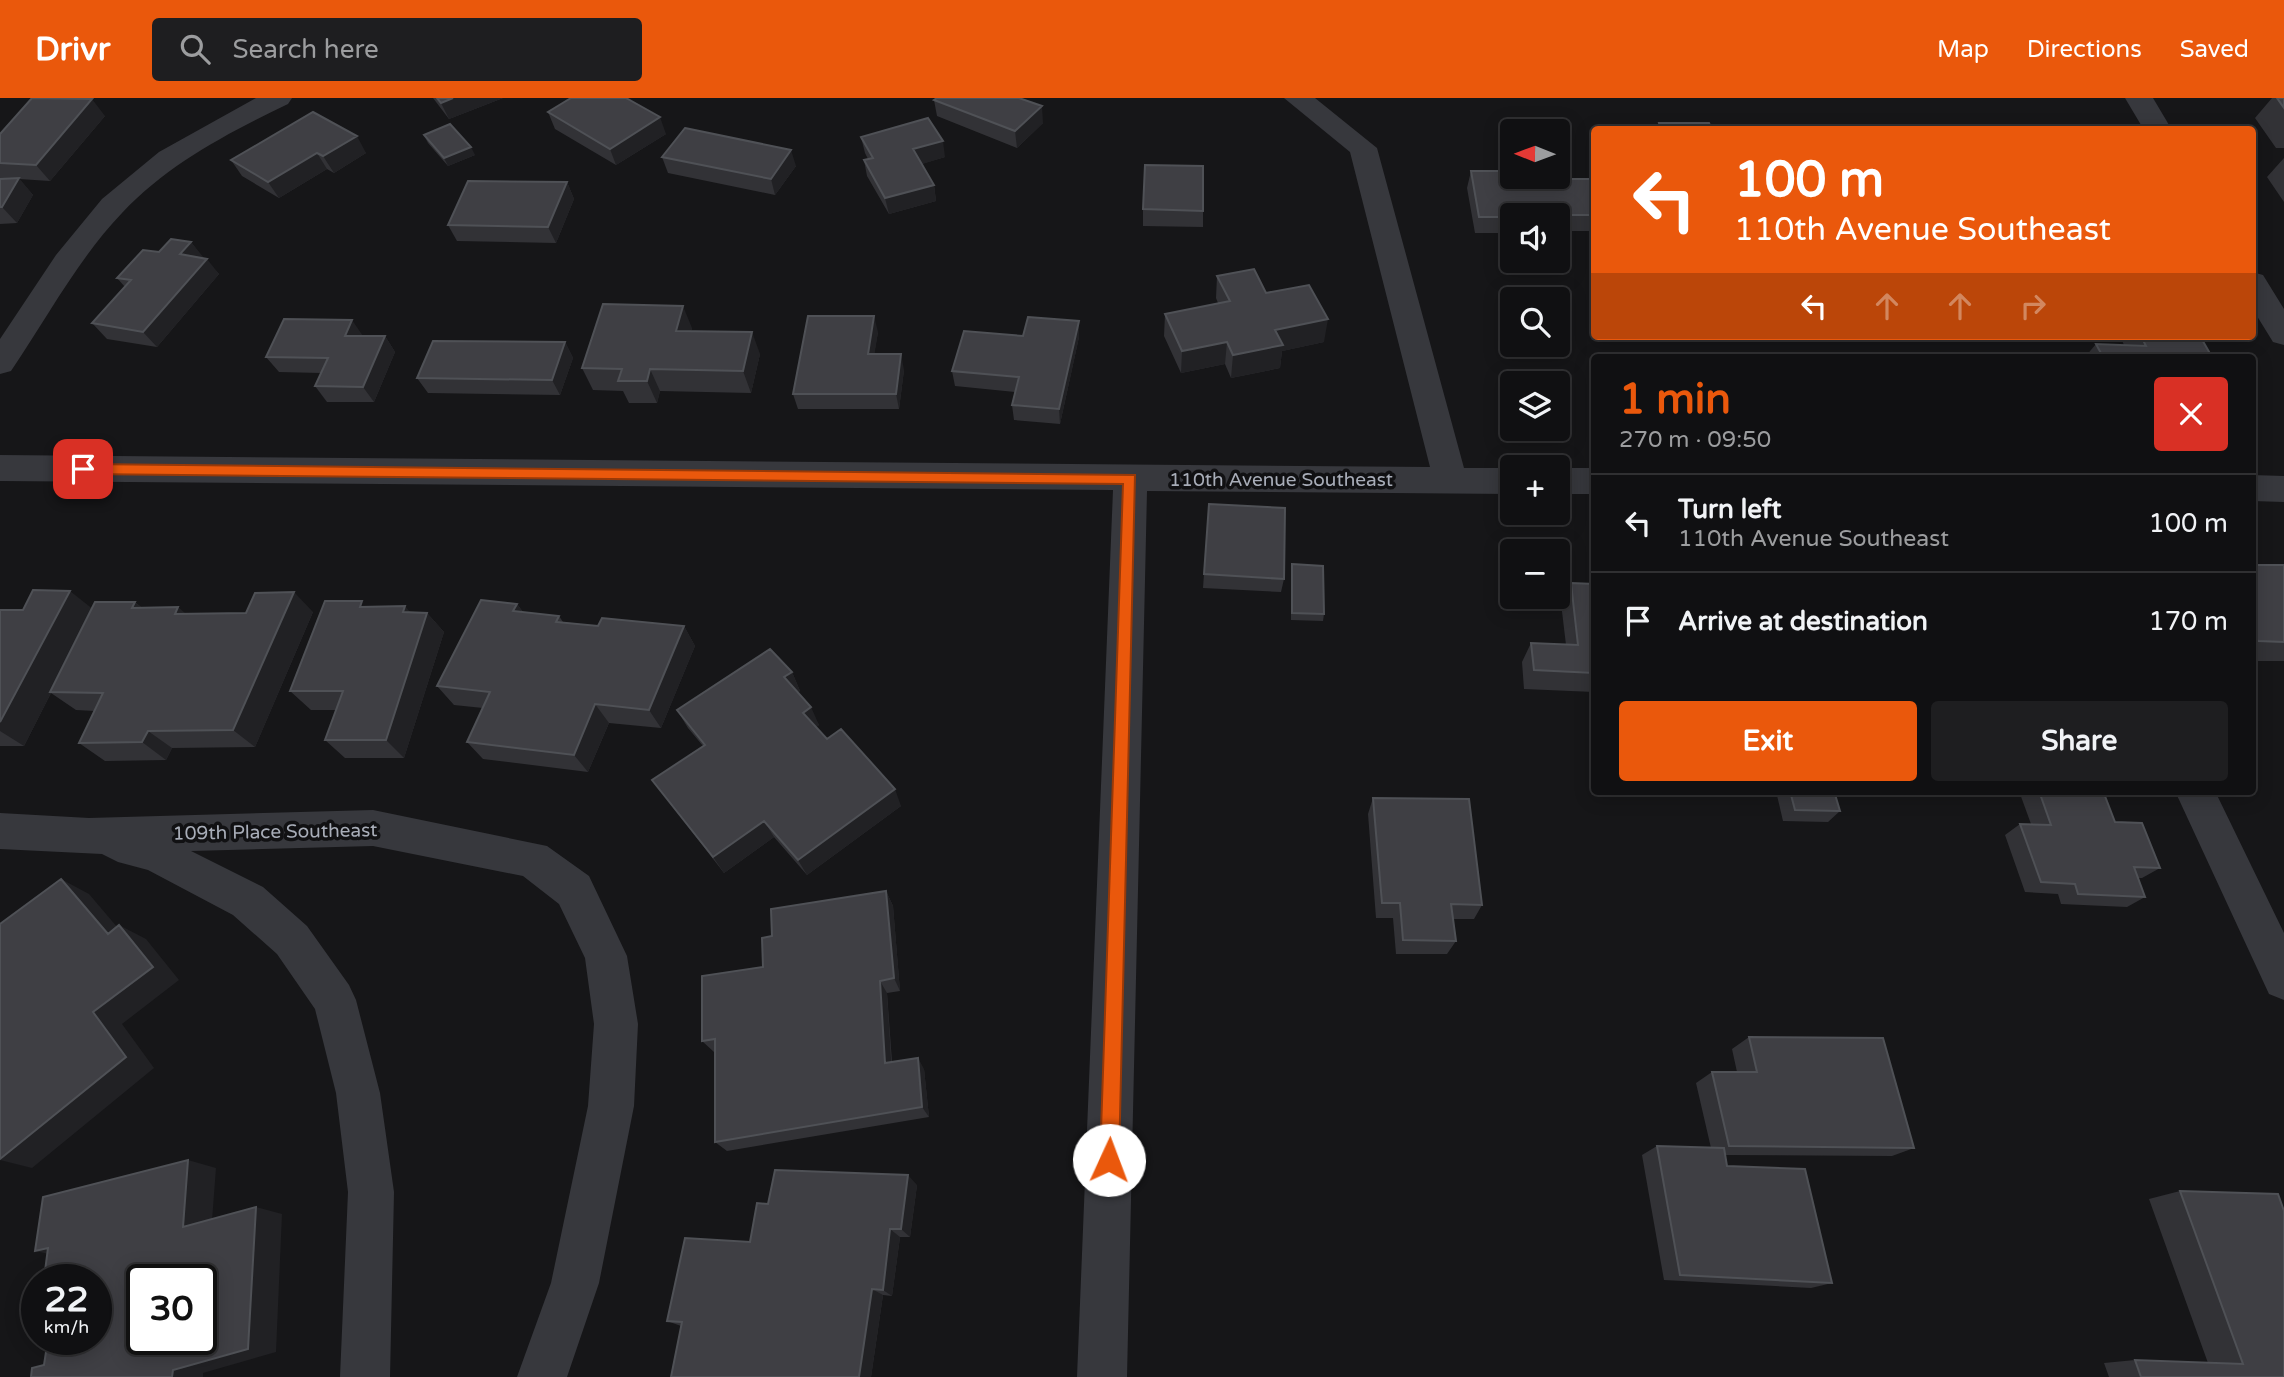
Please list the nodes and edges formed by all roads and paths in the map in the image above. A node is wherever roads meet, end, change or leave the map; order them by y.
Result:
1 (278, 98) edge
2 (1298, 98) edge
3 (2139, 98) edge
4 (2156, 126) edge
5 (2256, 288) edge
6 (2284, 334) edge
7 (0, 363) edge
8 (0, 468) edge
9 (1130, 479) junction
10 (1450, 480) junction
11 (1500, 481) edge
12 (1570, 481) edge
13 (1591, 481) edge
14 (2256, 488) edge
15 (2284, 489) edge
16 (2197, 795) edge
17 (0, 831) edge
18 (89, 836) junction
19 (2284, 979) edge
20 (365, 1377) edge
21 (542, 1377) edge
22 (1102, 1377) edge

1 - 7 street
2 - 10 street
3 - 4 street
5 - 6 street
8 - 9 street, 110th Avenue Southeast
9 - 10 street, 110th Avenue Southeast
9 - 22 street
10 - 11 street, 110th Avenue Southeast
12 - 13 street
14 - 15 street
16 - 19 street
17 - 18 street, 109th Place Southeast
18 - 20 street, 109th Place Southeast
18 - 21 street, 109th Place Southeast

